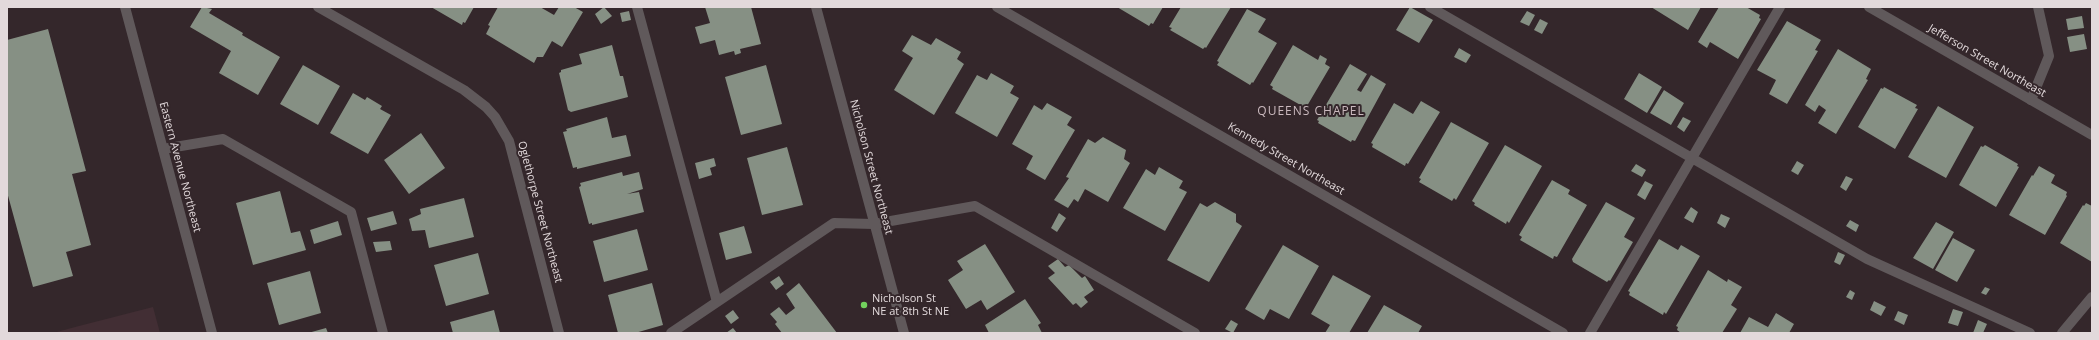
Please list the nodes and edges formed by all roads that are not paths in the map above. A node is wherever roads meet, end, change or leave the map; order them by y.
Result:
1 (125, 7) edge
2 (318, 7) edge
3 (637, 7) edge
4 (816, 7) edge
5 (997, 7) edge
6 (1430, 7) edge
7 (1780, 7) edge
8 (1869, 7) edge
9 (2038, 7) edge
10 (2031, 100) junction
11 (2092, 135) edge
12 (163, 149) junction
13 (1691, 158) junction
14 (874, 224) junction
15 (2092, 297) edge
16 (717, 302) junction
17 (212, 333) edge
18 (384, 333) edge
19 (559, 333) edge
20 (671, 333) edge
21 (904, 333) edge
22 (1195, 333) edge
23 (1563, 333) edge
24 (1590, 333) edge
25 (2030, 333) edge
26 (2062, 333) edge

1 - 12 street, Eastern Avenue Northeast
2 - 19 street, Oglethorpe Street Northeast
3 - 16 street
4 - 14 street, Nicholson Street Northeast
5 - 23 street, Kennedy Street Northeast
6 - 13 street
7 - 13 street
8 - 10 street, Jefferson Street Northeast
9 - 10 street
10 - 11 street, Jefferson Street Northeast
12 - 17 street, Eastern Avenue Northeast
12 - 18 street
13 - 24 street
13 - 25 street
14 - 16 street
14 - 21 street, Nicholson Street Northeast
14 - 22 street
15 - 26 street
16 - 20 street

